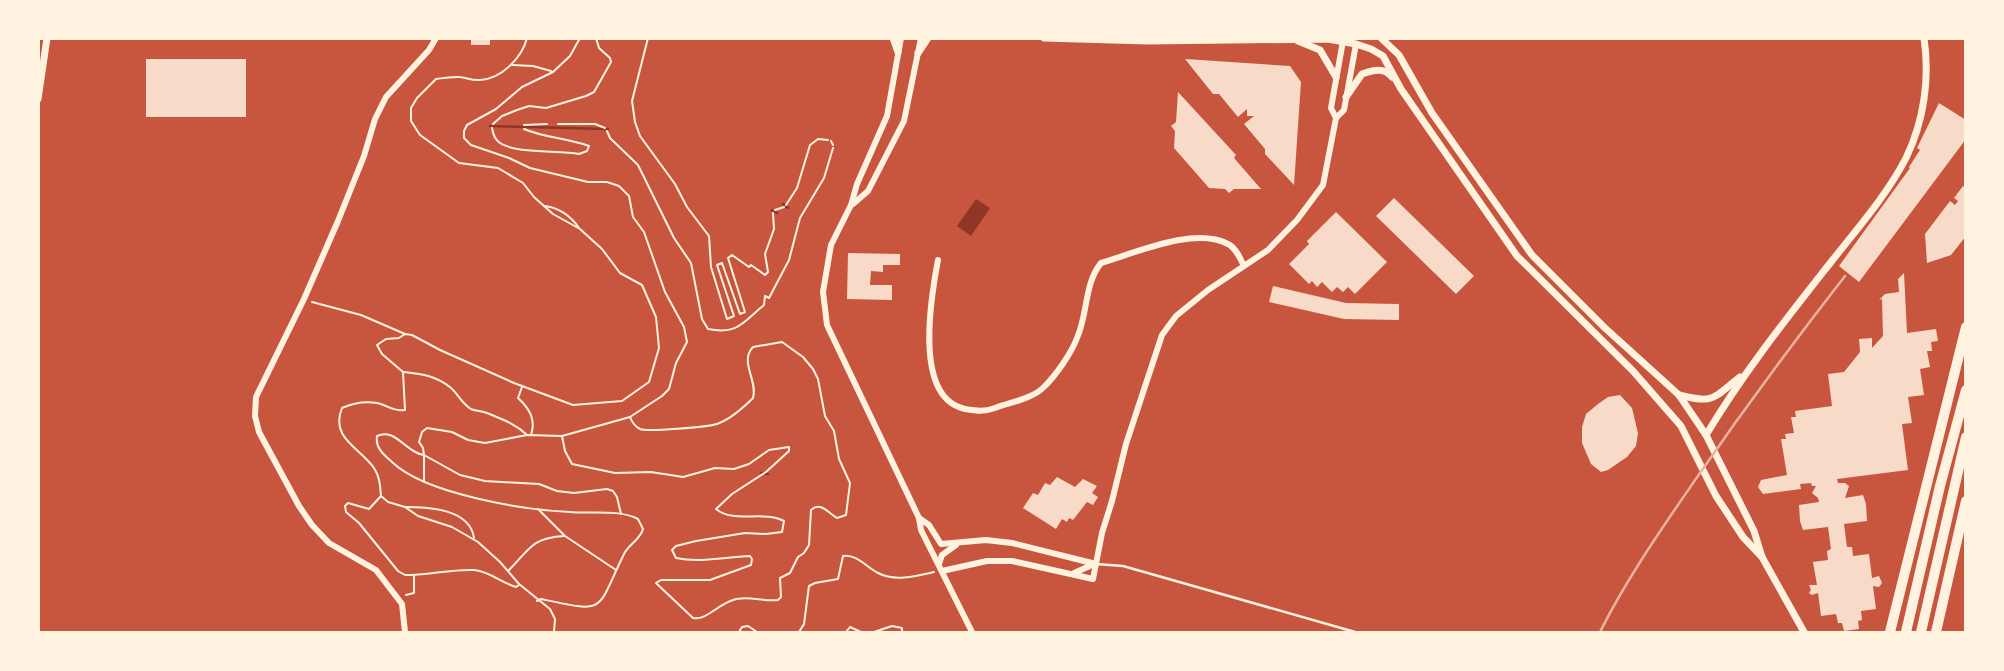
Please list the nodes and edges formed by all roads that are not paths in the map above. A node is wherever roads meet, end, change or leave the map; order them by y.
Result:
1 (47, 38) edge
2 (436, 38) edge
3 (893, 38) edge
4 (901, 38) edge
5 (921, 38) edge
6 (928, 38) edge
7 (1044, 38) edge
8 (1381, 38) edge
9 (1392, 38) edge
10 (1924, 38) edge
11 (1293, 39) edge
12 (1343, 40) edge
13 (1356, 41) edge
14 (898, 52) junction
15 (918, 53) junction
16 (1399, 55) junction
17 (1336, 77) junction
18 (1401, 89) junction
19 (1346, 97) junction
20 (38, 99) edge
21 (1336, 117) junction
22 (851, 205) junction
23 (938, 260) dead end
24 (1244, 265) junction
25 (1965, 327) edge
26 (1746, 373) junction
27 (1965, 390) edge
28 (1679, 395) junction
29 (1706, 435) junction
30 (1965, 437) edge
31 (1965, 500) edge
32 (919, 517) junction
33 (957, 544) junction
34 (1762, 557) junction
35 (1096, 564) junction
36 (941, 567) junction
37 (1070, 575) junction
38 (1897, 608) junction
39 (1939, 629) edge
40 (405, 632) edge
41 (972, 632) edge
42 (1355, 632) edge
43 (1804, 632) edge
44 (1890, 632) edge
45 (1906, 632) edge
46 (1921, 632) edge

1 - 20 street
2 - 40 street
3 - 14 street
4 - 14 street
5 - 15 street
6 - 15 street
7 - 11 street
8 - 16 street
9 - 16 street
10 - 26 street
11 - 12 street
11 - 17 street
12 - 13 street
12 - 17 street
13 - 18 street
13 - 19 street
14 - 22 street
15 - 22 street
16 - 28 street
17 - 21 street
18 - 19 street
18 - 34 street
19 - 21 street
21 - 24 street
22 - 32 street
23 - 24 street
24 - 35 street
25 - 38 highway
26 - 28 street
26 - 29 street
27 - 45 highway
28 - 29 street
29 - 34 street
30 - 46 highway
31 - 39 highway
32 - 33 street
32 - 36 street
33 - 35 street
33 - 36 street
34 - 43 street
35 - 37 street
35 - 37 street
35 - 42 lane
36 - 37 street
36 - 41 street
38 - 39 highway
38 - 44 highway

